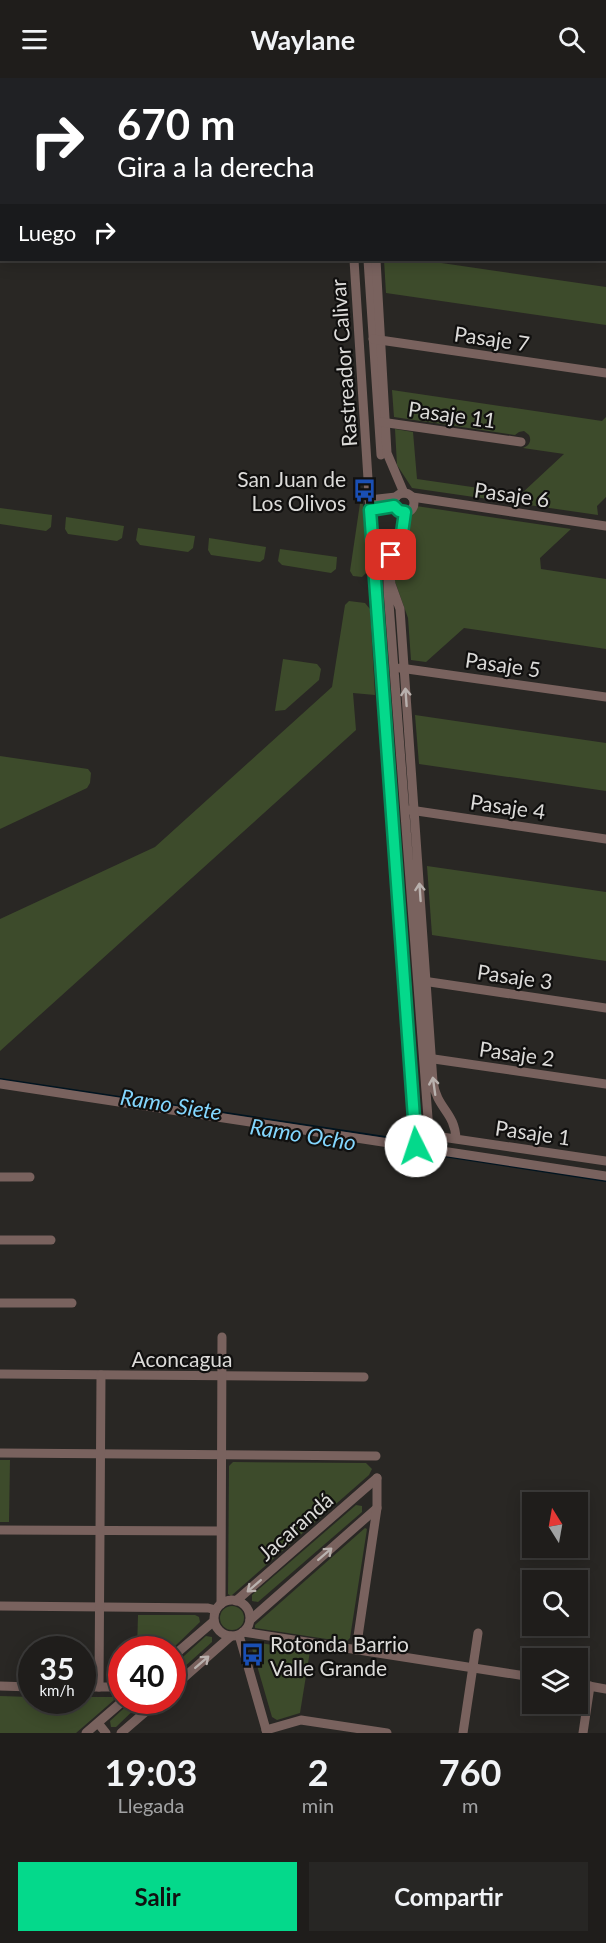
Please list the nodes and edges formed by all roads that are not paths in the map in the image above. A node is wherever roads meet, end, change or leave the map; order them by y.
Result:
1 (354, 261) edge
2 (368, 261) edge
3 (376, 261) edge
4 (377, 339) junction
5 (606, 373) edge
6 (382, 422) junction
7 (521, 442) dead end
8 (402, 498) junction
9 (369, 505) junction
10 (405, 512) junction
11 (606, 526) edge
12 (400, 668) junction
13 (606, 697) edge
14 (409, 810) junction
15 (606, 839) edge
16 (422, 981) junction
17 (606, 1008) edge
18 (427, 1058) junction
19 (0, 1084) edge
20 (606, 1084) edge
21 (456, 1139) junction
22 (416, 1146) junction
23 (606, 1161) edge
24 (606, 1176) edge
25 (0, 1177) edge
26 (30, 1177) dead end
27 (0, 1240) edge
28 (51, 1240) dead end
29 (72, 1303) dead end
30 (0, 1304) edge
31 (222, 1337) dead end
32 (0, 1374) edge
33 (101, 1375) junction
34 (221, 1376) junction
35 (364, 1377) dead end
36 (0, 1453) edge
37 (100, 1454) junction
38 (221, 1454) junction
39 (376, 1456) dead end
40 (377, 1508) junction
41 (0, 1530) edge
42 (100, 1530) junction
43 (220, 1531) junction
44 (236, 1601) junction
45 (0, 1606) edge
46 (99, 1607) junction
47 (218, 1607) junction
48 (250, 1620) junction
49 (214, 1621) junction
50 (478, 1633) dead end
51 (238, 1634) junction
52 (186, 1645) edge
53 (356, 1650) junction
54 (473, 1668) junction
55 (522, 1675) edge
56 (186, 1677) edge
57 (0, 1686) edge
58 (590, 1686) joint
59 (18, 1687) edge
60 (99, 1687) joint
61 (108, 1687) edge
62 (606, 1689) edge
63 (108, 1714) edge
64 (143, 1714) edge
65 (98, 1723) junction
66 (267, 1732) edge
67 (86, 1733) edge
68 (106, 1733) edge
69 (121, 1733) edge
70 (387, 1733) edge
71 (463, 1733) edge
72 (583, 1733) edge

1 - 9 street, Rastreador Calivar
2 - 4 street
3 - 4 street
4 - 5 street, Pasaje 7
4 - 6 street
6 - 7 street, Pasaje 11
6 - 8 street
8 - 9 street, Pasaje 6
8 - 10 street
8 - 10 street
8 - 11 street, Pasaje 6
9 - 22 street, Rastreador Calivar
10 - 12 street
12 - 13 street, Pasaje 5
12 - 14 street
14 - 15 street, Pasaje 4
14 - 16 street
16 - 17 street, Pasaje 3
16 - 18 street
18 - 20 street, Pasaje 2
21 -> 18 street
18 - 21 street, Pasaje 1
19 - 22 street
21 - 23 street, Pasaje 1
22 - 24 street
25 - 26 street
27 - 28 street
29 - 30 street
31 - 34 street
32 - 33 street, Aconcagua
33 - 34 street, Aconcagua
33 - 37 street
34 - 35 street, Aconcagua
34 - 38 street
36 - 37 street
37 - 38 street
37 - 42 street
38 - 39 street
38 - 43 street
40 -> 44 street, Jacarandá
48 -> 40 street, Jacarandá
40 - 53 street
41 - 42 street
42 - 43 street
42 - 46 street
43 - 47 street
44 - 47 street, Jacarandá
44 - 48 street
45 - 46 street, Jacarandá
46 - 47 street, Jacarandá
46 - 60 street
47 - 49 street
48 - 51 street, Jacarandá
49 - 51 street
49 - 52 street
50 - 54 street
51 - 53 street
56 -> 51 street, Jacarandá
51 - 66 street
53 - 54 street
54 - 55 street
54 - 71 street
57 - 59 street
58 - 62 street
58 - 72 street
60 - 61 street
63 - 65 street
64 - 69 street
65 - 67 street
65 - 68 street
66 - 70 street

